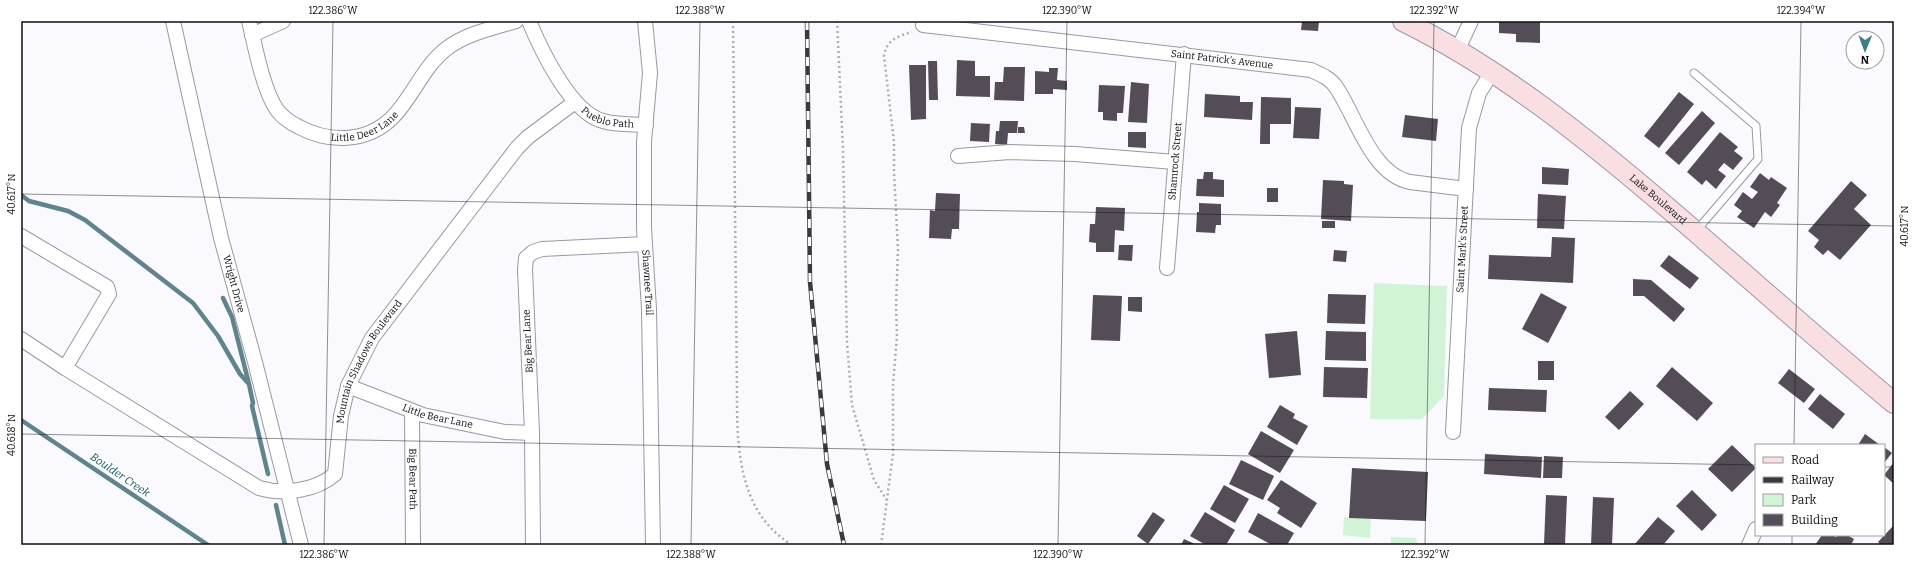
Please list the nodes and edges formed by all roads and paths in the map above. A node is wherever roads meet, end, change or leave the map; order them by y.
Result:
1 (173, 21) edge
2 (249, 21) edge
3 (283, 21) edge
4 (516, 21) edge
5 (529, 21) edge
6 (645, 21) edge
7 (733, 21) edge
8 (837, 21) edge
9 (1403, 21) edge
10 (1470, 21) edge
11 (923, 25) joint
12 (252, 35) junction
13 (1457, 51) junction
14 (1184, 54) junction
15 (1492, 72) junction
16 (1694, 73) dead end
17 (574, 102) junction
18 (646, 125) junction
19 (958, 156) dead end
20 (1175, 162) junction
21 (1466, 188) junction
22 (1695, 231) junction
23 (21, 236) edge
24 (645, 244) junction
25 (1167, 268) dead end
26 (21, 339) edge
27 (65, 368) junction
28 (348, 386) junction
29 (1894, 403) edge
30 (412, 412) junction
31 (1453, 432) dead end
32 (532, 433) junction
33 (288, 491) junction
34 (888, 503) junction
35 (1755, 531) edge
36 (301, 545) edge
37 (414, 545) edge
38 (532, 545) edge
39 (653, 545) edge
40 (791, 545) edge
41 (881, 545) edge
42 (1749, 545) edge

1 - 33 street, Wright Drive
2 - 12 street, Little Deer Lane
3 - 12 street
4 - 12 street, Little Deer Lane
5 - 17 street
6 - 18 street, Shawnee Trail
7 - 40 path
8 - 34 path
9 - 13 main road, Lake Boulevard
10 - 13 street
11 - 14 street, Saint Patrick's Avenue
11 - 34 path
13 - 15 main road, Lake Boulevard
14 - 20 street, Shamrock Street
14 - 21 street, Saint Patrick's Avenue
15 - 21 street, Saint Mark's Street
15 - 22 main road, Lake Boulevard
16 - 22 lane
17 - 18 street, Pueblo Path
17 - 28 street, Mountain Shadows Boulevard
18 - 24 street, Shawnee Trail
19 - 20 street
20 - 25 street, Shamrock Street
21 - 31 street, Saint Mark's Street
22 - 29 main road, Lake Boulevard
23 - 27 street
24 - 32 street, Big Bear Lane
24 - 39 street, Shawnee Trail
26 - 27 street, Mountain Shadows Boulevard
27 - 33 street, Mountain Shadows Boulevard
28 - 30 street, Little Bear Lane
28 - 33 street, Mountain Shadows Boulevard
30 - 32 street, Little Bear Lane
30 - 37 street, Big Bear Path
32 - 38 street, Big Bear Lane
33 - 36 street, Wright Drive
34 - 41 path
35 - 42 street

